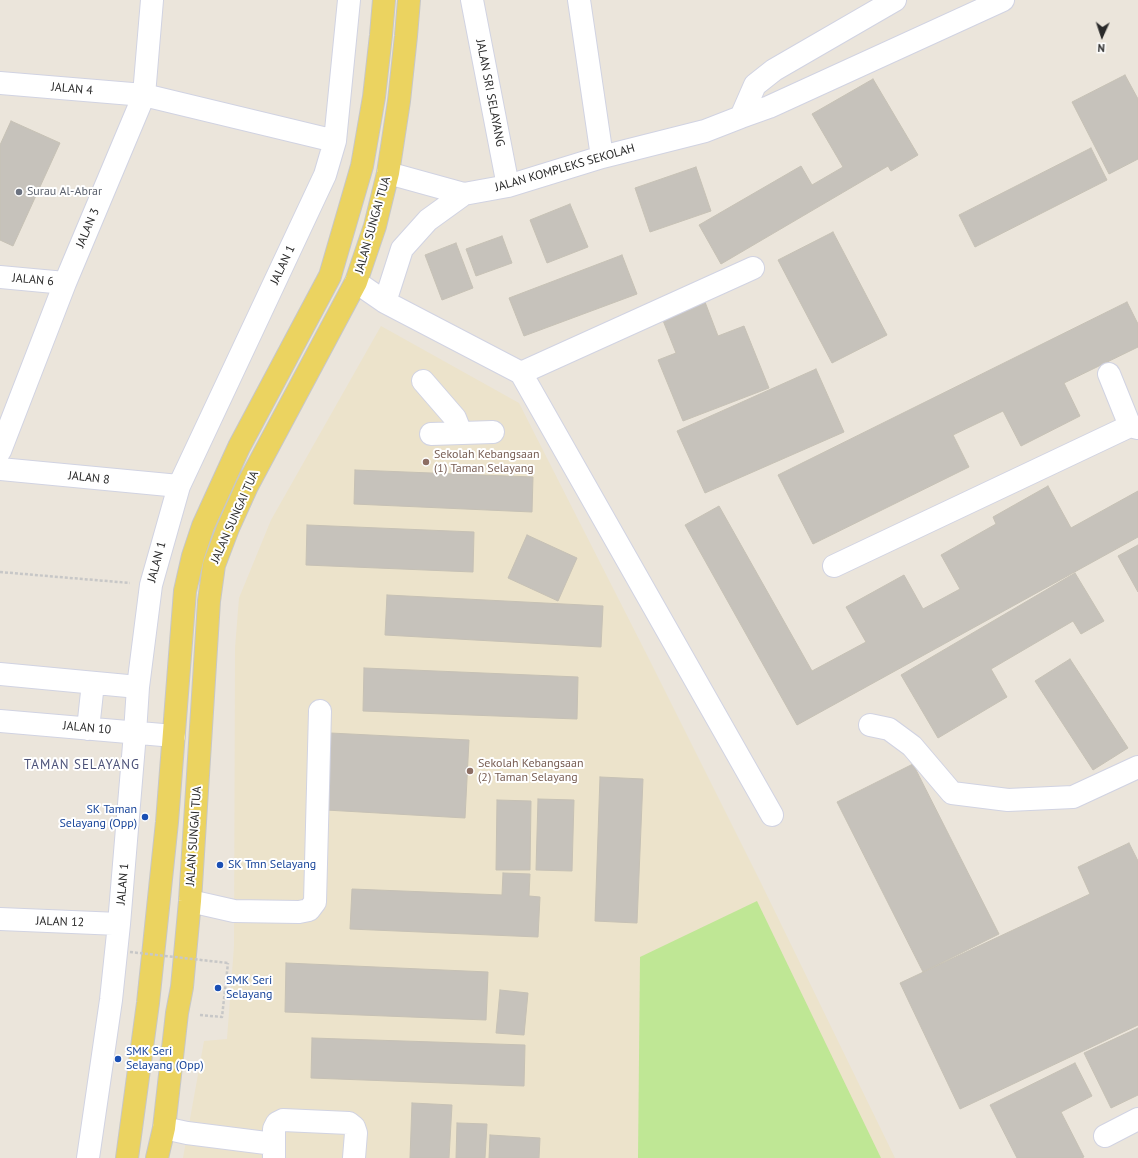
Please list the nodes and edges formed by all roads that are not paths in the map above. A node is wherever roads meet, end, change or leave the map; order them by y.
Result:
1 (152, 0) edge
2 (349, 0) edge
3 (384, 0) edge
4 (409, 0) edge
5 (472, 0) edge
6 (579, 0) edge
7 (895, 0) edge
8 (1003, 0) edge
9 (0, 83) edge
10 (144, 95) junction
11 (741, 117) junction
12 (335, 141) junction
13 (602, 157) junction
14 (388, 173) junction
15 (508, 186) junction
16 (464, 194) junction
17 (753, 268) dead end
18 (0, 277) edge
19 (356, 282) junction
20 (65, 283) junction
21 (385, 302) junction
22 (521, 373) junction
23 (1109, 374) dead end
24 (423, 381) dead end
25 (1134, 427) edge
26 (493, 432) dead end
27 (461, 433) junction
28 (431, 434) dead end
29 (0, 451) edge
30 (0, 469) edge
31 (179, 486) junction
32 (834, 566) dead end
33 (0, 674) edge
34 (93, 683) junction
35 (138, 687) junction
36 (320, 711) dead end
37 (0, 721) edge
38 (870, 725) dead end
39 (88, 729) junction
40 (135, 732) junction
41 (174, 736) junction
42 (1138, 767) edge
43 (772, 815) dead end
44 (190, 901) junction
45 (0, 919) edge
46 (120, 924) junction
47 (1138, 1119) edge
48 (164, 1128) junction
49 (1105, 1136) dead end
50 (274, 1151) edge
51 (88, 1158) edge
52 (128, 1158) edge
53 (156, 1158) edge
54 (354, 1158) edge

1 - 10 street, JALAN 3
2 - 12 street, JALAN 1
3 - 41 main road, JALAN SUNGAI TUA
4 - 14 main road, JALAN SUNGAI TUA
5 - 15 street, JALAN SRI SELAYANG
6 - 13 street
7 - 11 street
8 - 11 street, JALAN KOMPLEKS SEKOLAH
9 - 10 street, JALAN 4
10 - 12 street, JALAN 4
10 - 20 street, JALAN 3
11 - 13 street, JALAN KOMPLEKS SEKOLAH
12 - 31 street, JALAN 1
13 - 15 street, JALAN KOMPLEKS SEKOLAH
14 - 16 street, JALAN KOMPLEKS SEKOLAH
14 - 19 main road, JALAN SUNGAI TUA
15 - 16 street, JALAN KOMPLEKS SEKOLAH
16 - 21 street
17 - 22 street
18 - 20 street, JALAN 6
19 - 21 street
19 - 44 main road, JALAN SUNGAI TUA
20 - 29 street, JALAN 3
21 - 22 street
22 - 43 street
23 - 25 street
24 - 27 street
25 - 32 street
26 - 27 street
27 - 28 street
30 - 31 street, JALAN 8
31 - 35 street, JALAN 1
33 - 34 street
34 - 35 street
34 - 39 street
35 - 40 street, JALAN 1
36 - 44 street
37 - 39 street, JALAN 10
38 - 42 street
39 - 40 street, JALAN 10
40 - 41 street, JALAN 10
40 - 46 street, JALAN 1
41 - 52 main road, JALAN SUNGAI TUA
44 - 48 main road, JALAN SUNGAI TUA
45 - 46 street, JALAN 12
46 - 51 street, JALAN 1
47 - 49 street
48 - 50 street
48 - 53 main road, JALAN SUNGAI TUA
50 - 54 street

